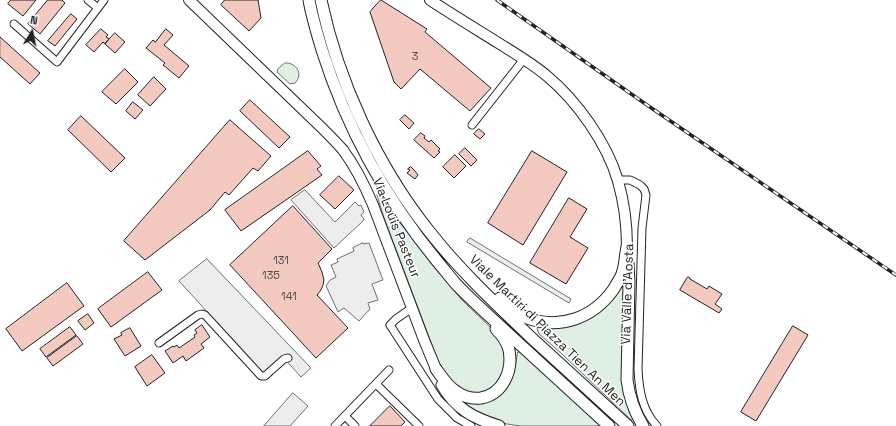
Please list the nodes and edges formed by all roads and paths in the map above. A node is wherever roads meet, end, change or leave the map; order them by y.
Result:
1 (88, 0) edge
2 (104, 0) edge
3 (189, 0) edge
4 (309, 0) edge
5 (321, 0) edge
6 (430, 0) edge
7 (98, 8) junction
8 (14, 24) dead end
9 (524, 59) junction
10 (472, 125) dead end
11 (371, 152) junction
12 (618, 180) junction
13 (442, 247) junction
14 (627, 247) junction
15 (456, 284) junction
16 (412, 308) junction
17 (159, 343) dead end
18 (288, 358) dead end
19 (436, 369) junction
20 (389, 370) dead end
21 (376, 384) junction
22 (345, 416) junction
23 (336, 426) edge
24 (355, 426) edge
25 (419, 426) edge
26 (471, 426) edge
27 (499, 426) edge
28 (609, 426) edge
29 (628, 426) edge
30 (642, 426) edge
31 (657, 426) edge

1 - 7 street
2 - 7 street
3 - 16 main road, Via Louis Pasteur
4 - 11 highway, Viale Martiri di Piazza Tien An Men
5 - 11 highway, Viale Martiri di Piazza Tien An Men
6 - 9 main road
7 - 8 street
9 - 10 street
9 - 12 main road
11 - 13 highway, Viale Martiri di Piazza Tien An Men
11 - 15 highway, Viale Martiri di Piazza Tien An Men
12 - 14 main road
12 - 31 street, Via Valle d'Aosta
13 - 14 highway
13 - 29 highway, Viale Martiri di Piazza Tien An Men
14 - 30 highway
15 - 19 highway
15 - 28 highway, Viale Martiri di Piazza Tien An Men
16 - 19 main road, Via Louis Pasteur
16 - 26 street
17 - 18 street
19 - 27 highway, Via Louis Pasteur
20 - 21 street
21 - 22 street
21 - 25 street
22 - 23 street
22 - 24 street

